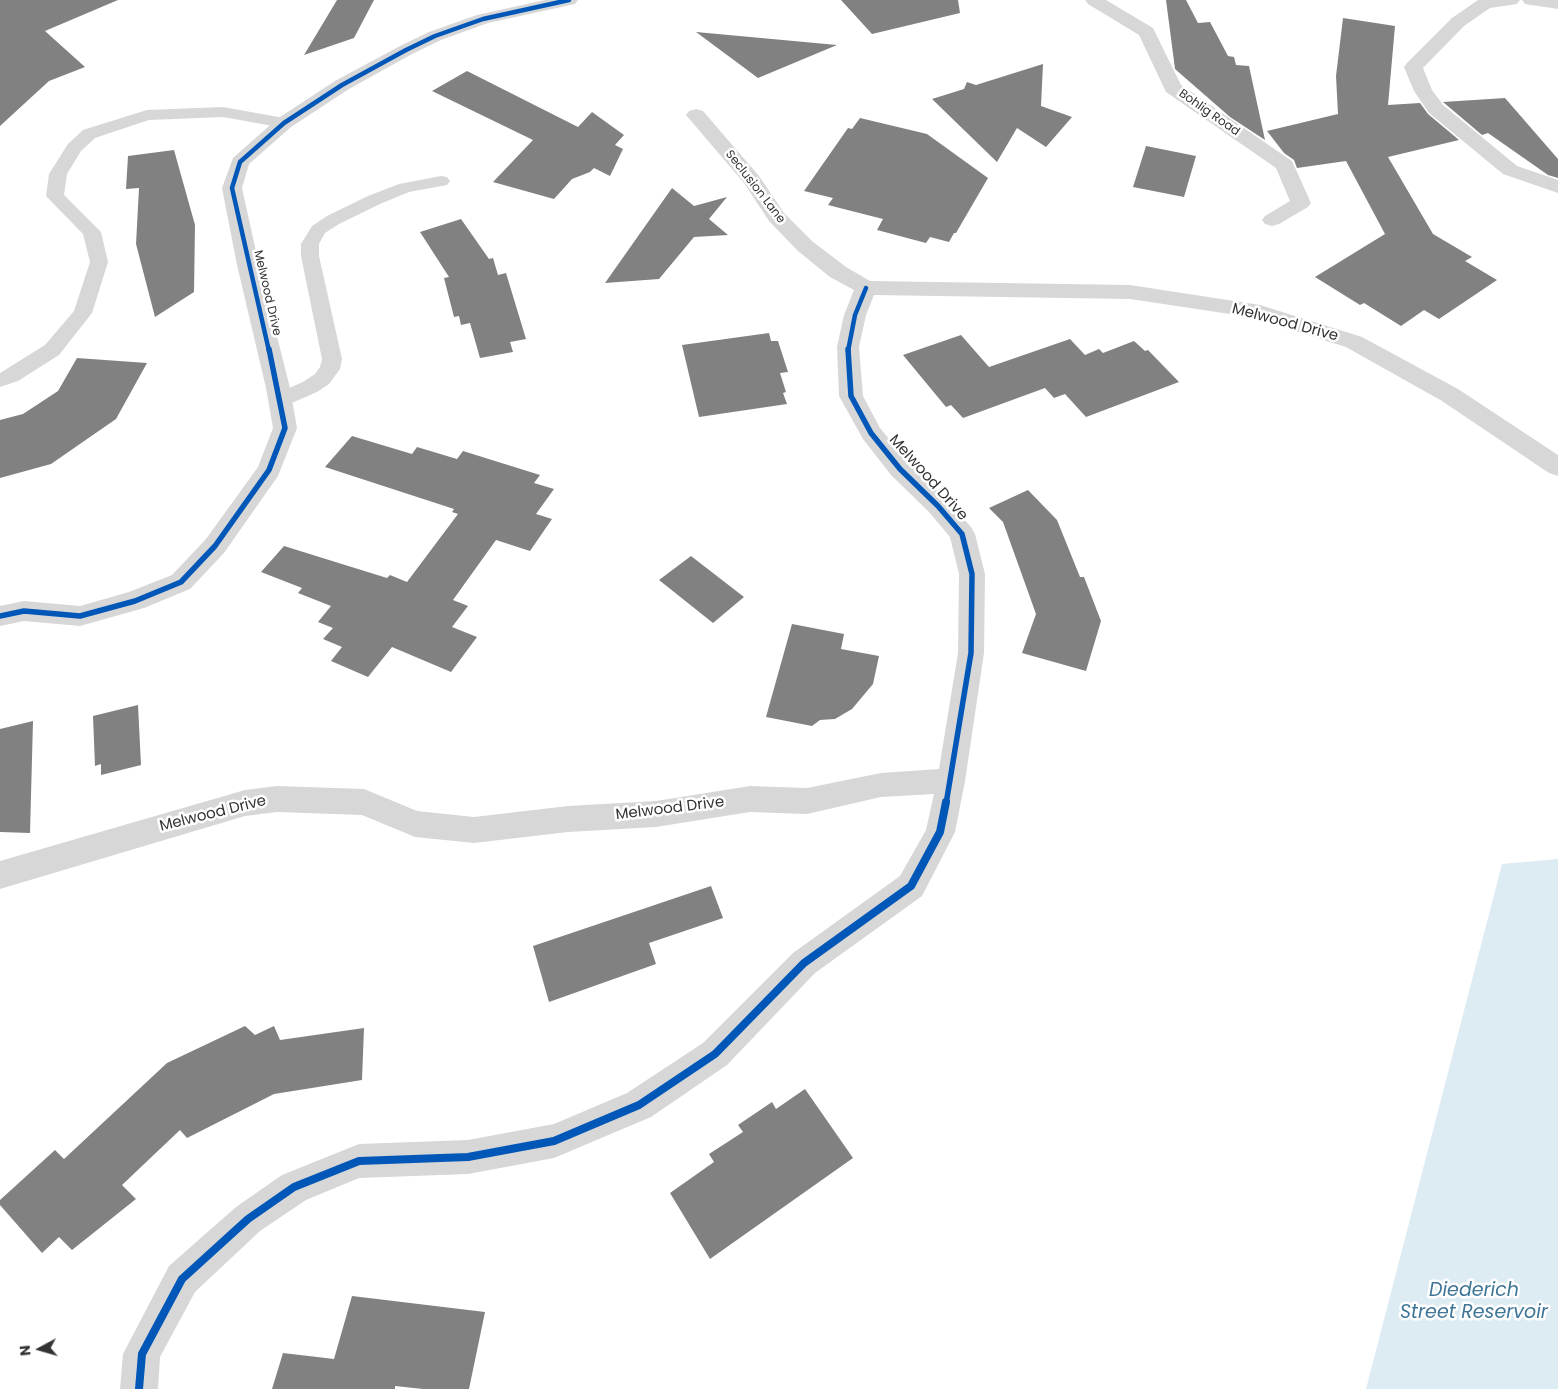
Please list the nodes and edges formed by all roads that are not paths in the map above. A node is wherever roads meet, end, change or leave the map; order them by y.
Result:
1 (569, 0) edge
2 (1094, 0) edge
3 (1511, 0) edge
4 (1531, 0) edge
5 (1558, 4) edge
6 (696, 115) dead end
7 (284, 122) junction
8 (442, 181) dead end
9 (1558, 188) edge
10 (1272, 220) dead end
11 (866, 288) junction
12 (0, 380) edge
13 (280, 400) junction
14 (1558, 467) edge
15 (0, 616) edge
16 (951, 781) junction
17 (0, 875) edge
18 (139, 1389) edge

1 - 7 street, Melwood Drive
2 - 10 street, Bohlig Road
3 - 9 street
4 - 5 street
6 - 11 street, Seclusion Lane
7 - 12 lane
7 - 13 street, Melwood Drive
8 - 13 lane
11 - 14 street, Melwood Drive
11 - 16 street, Melwood Drive
13 - 15 street, Melwood Drive
16 - 17 street, Melwood Drive
16 - 18 street

